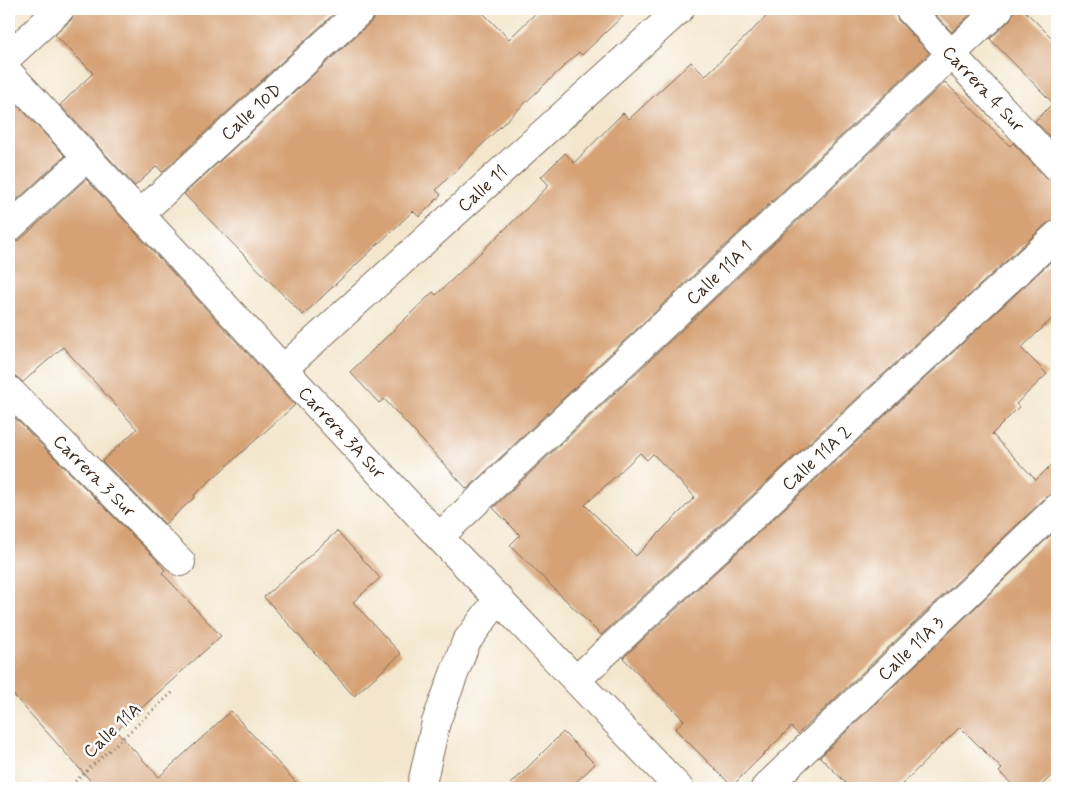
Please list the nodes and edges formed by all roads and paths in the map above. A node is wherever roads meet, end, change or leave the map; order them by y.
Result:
1 (60, 9) edge
2 (362, 9) edge
3 (680, 9) edge
4 (908, 9) edge
5 (999, 9) edge
6 (952, 53) junction
7 (9, 56) edge
8 (9, 73) edge
9 (87, 157) junction
10 (1057, 168) edge
11 (140, 214) junction
12 (9, 228) edge
13 (1057, 235) edge
14 (283, 368) junction
15 (9, 390) edge
16 (1057, 508) edge
17 (438, 537) junction
18 (181, 562) dead end
19 (498, 598) junction
20 (577, 679) junction
21 (173, 692) dead end
22 (68, 788) edge
23 (421, 788) edge
24 (679, 788) edge
25 (764, 788) edge

1 - 7 street
2 - 11 street, Calle 10D
3 - 14 street, Calle 11
4 - 6 street, Carrera 4 Sur
5 - 6 street, Calle 11A 1
6 - 10 street, Carrera 4 Sur
6 - 17 street, Calle 11A 1
8 - 9 street, Carrera 3A Sur
9 - 11 street, Carrera 3A Sur
9 - 12 street
11 - 14 street, Carrera 3A Sur
13 - 20 street, Calle 11A 2
14 - 17 street, Carrera 3A Sur
15 - 18 street, Carrera 3 Sur
16 - 25 street, Calle 11A 3
17 - 19 street, Carrera 3A Sur
19 - 20 street, Carrera 3A Sur
19 - 23 street
20 - 24 street, Carrera 3A Sur
21 - 22 path, Calle 11A

